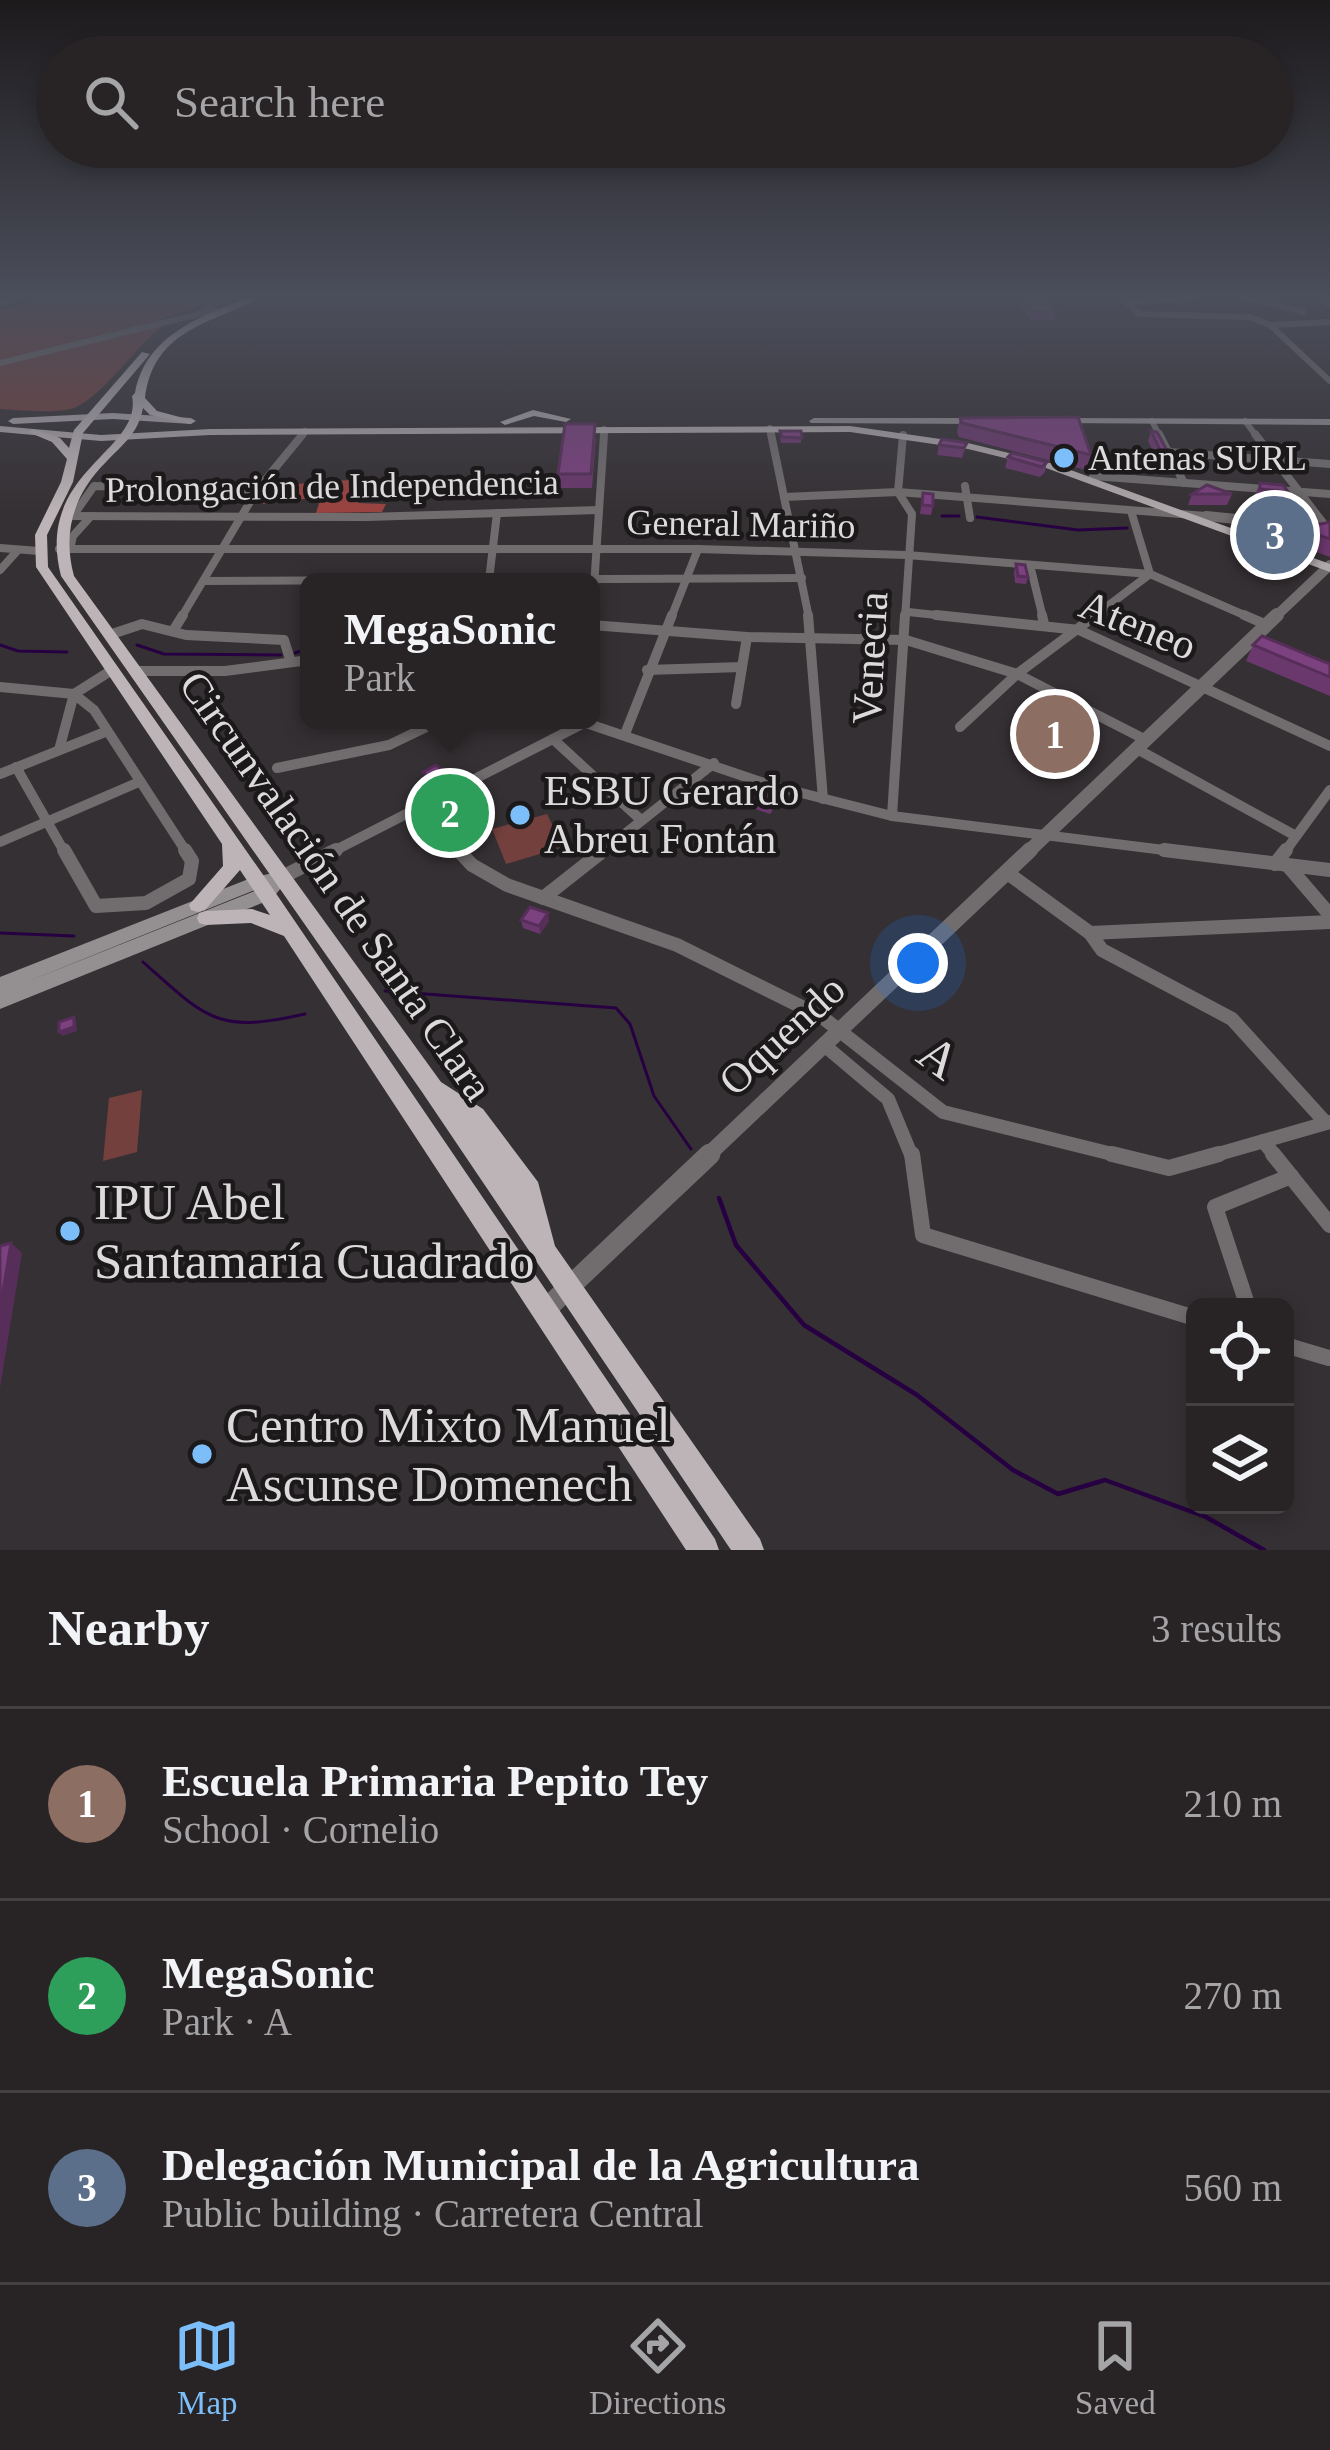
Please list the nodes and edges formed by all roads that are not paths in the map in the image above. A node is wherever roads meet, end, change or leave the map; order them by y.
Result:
1 (135, 368) edge
2 (147, 368) edge
3 (113, 393) junction
4 (137, 396) junction
5 (190, 421) junction
6 (693, 421) junction
7 (502, 422) junction
8 (591, 422) junction
9 (1045, 423) edge
10 (1153, 423) junction
11 (1246, 423) junction
12 (1330, 423) edge
13 (4, 424) edge
14 (975, 425) junction
15 (131, 426) junction
16 (526, 426) junction
17 (82, 427) junction
18 (770, 428) junction
19 (604, 429) junction
20 (305, 431) junction
21 (911, 431) junction
22 (32, 432) junction
23 (182, 434) junction
24 (966, 442) junction
25 (1168, 452) junction
26 (73, 459) junction
27 (1036, 460) junction
28 (1274, 460) junction
29 (1330, 464) edge
30 (108, 472) dead end
31 (93, 482) junction
32 (1118, 483) junction
33 (1184, 483) junction
34 (257, 490) junction
35 (1299, 491) junction
36 (898, 492) junction
37 (965, 492) junction
38 (1330, 494) edge
39 (784, 496) junction
40 (1162, 507) junction
41 (599, 510) junction
42 (1131, 511) junction
43 (497, 513) junction
44 (1187, 515) junction
45 (77, 516) junction
46 (1206, 516) junction
47 (245, 517) junction
48 (970, 518) dead end
49 (1328, 528) edge
50 (1252, 531) junction
51 (0, 548) edge
52 (226, 548) junction
53 (64, 549) junction
54 (494, 549) junction
55 (698, 549) junction
56 (18, 550) junction
57 (597, 550) junction
58 (796, 550) junction
59 (39, 551) junction
60 (907, 555) junction
61 (1030, 565) junction
62 (1329, 566) edge
63 (0, 570) edge
64 (496, 573) edge
65 (595, 573) edge
66 (1150, 574) junction
67 (691, 578) junction
68 (802, 578) junction
69 (600, 579) edge
70 (204, 581) junction
71 (300, 581) edge
72 (908, 612) junction
73 (1044, 624) junction
74 (600, 626) edge
75 (1267, 626) junction
76 (1079, 629) junction
77 (173, 631) junction
78 (666, 631) junction
79 (109, 635) junction
80 (747, 638) junction
81 (813, 638) junction
82 (906, 640) junction
83 (290, 659) junction
84 (300, 660) edge
85 (742, 667) junction
86 (112, 670) junction
87 (647, 670) junction
88 (136, 671) junction
89 (1017, 674) junction
90 (0, 687) edge
91 (1202, 687) junction
92 (74, 694) junction
93 (736, 704) dead end
94 (600, 726) edge
95 (960, 728) dead end
96 (422, 729) edge
97 (570, 729) edge
98 (105, 732) junction
99 (625, 734) junction
100 (553, 739) junction
101 (1141, 744) junction
102 (1330, 746) edge
103 (58, 750) junction
104 (714, 763) junction
105 (16, 767) junction
106 (277, 769) dead end
107 (0, 774) edge
108 (139, 782) junction
109 (1330, 790) edge
110 (823, 799) junction
111 (420, 806) junction
112 (892, 816) junction
113 (641, 820) junction
114 (48, 822) junction
115 (1295, 836) junction
116 (1043, 837) junction
117 (0, 842) edge
118 (230, 842) junction
119 (1282, 865) junction
120 (1330, 870) edge
121 (1006, 872) junction
122 (268, 884) junction
123 (543, 898) junction
124 (202, 912) junction
125 (1330, 918) edge
126 (1090, 933) junction
127 (293, 934) junction
128 (0, 985) edge
129 (0, 1001) edge
130 (840, 1030) junction
131 (824, 1045) junction
132 (1328, 1122) edge
133 (1263, 1141) junction
134 (1291, 1176) junction
135 (1330, 1225) edge
136 (568, 1288) junction
137 (1245, 1298) edge
138 (545, 1310) junction
139 (1186, 1315) edge
140 (1294, 1348) edge
141 (1329, 1358) edge
142 (704, 1550) edge
143 (749, 1550) edge

1 - 3 highway
2 - 4 highway
3 - 13 main road
3 - 17 highway
4 - 5 highway
4 - 15 highway
5 - 7 main road
5 - 15 main road
6 - 8 main road
6 - 19 main road
6 - 21 main road
7 - 8 main road
7 - 16 main road
8 - 16 main road
9 - 10 main road
10 - 11 main road
10 - 25 street
11 - 12 main road
11 - 28 street
13 - 17 main road
13 - 22 main road
14 - 21 main road
14 - 21 main road
14 - 24 main road
15 - 17 highway
15 - 17 main road
15 - 23 main road
15 - 31 highway
16 - 19 main road
16 - 20 main road
17 - 22 main road
17 - 26 highway
18 - 19 main road
18 - 21 main road
18 - 39 street
19 - 41 street
20 - 23 main road
20 - 34 street
21 - 24 main road
21 - 36 street, Venecia
22 - 26 highway
23 - 31 main road
24 - 27 main road
25 - 28 street
25 - 33 street
26 - 59 highway
27 - 32 main road
27 - 32 main road
28 - 29 street
28 - 35 street
30 - 31 street
31 - 34 street
31 - 45 highway
32 - 33 street
32 - 40 main road
33 - 35 street
34 - 47 street
35 - 38 street
35 - 49 street
36 - 37 street
36 - 39 street
36 - 60 street, Venecia
37 - 42 street
37 - 48 street
39 - 58 street
40 - 42 street
40 - 44 main road
40 - 46 main road
41 - 43 street, Prolongación de Independencia
41 - 57 street
42 - 66 street
43 - 47 street, Prolongación de Independencia
43 - 54 street
44 - 46 street
44 - 50 main road
45 - 47 street, Prolongación de Independencia
45 - 53 highway
45 - 53 street
46 - 50 main road
47 - 52 street
49 - 50 street
50 - 62 main road
51 - 56 street
52 - 53 street, General Mariño
52 - 54 street, General Mariño
52 - 70 street
53 - 79 highway, Circunvalación de Santa Clara
54 - 57 street, General Mariño
54 - 64 street
55 - 57 street, General Mariño
55 - 58 street, General Mariño
55 - 67 street
56 - 59 street
56 - 63 street
57 - 65 street
58 - 60 street, General Mariño
58 - 68 street
59 - 86 highway, Circunvalación de Santa Clara
60 - 61 street, General Mariño
60 - 72 street, Venecia
61 - 66 street, General Mariño
61 - 73 street
62 - 75 street, Oquendo
66 - 75 street, General Mariño
66 - 76 street
67 - 68 street
67 - 69 street
67 - 78 street
68 - 81 street
70 - 71 street
70 - 77 street
72 - 73 street, Ateneo
72 - 82 street, Venecia
73 - 76 street, Ateneo
74 - 78 street
75 - 91 street, Oquendo
76 - 89 street
76 - 91 street, Ateneo
77 - 79 street
77 - 83 street
78 - 80 street
78 - 87 street
79 - 88 highway, Circunvalación de Santa Clara
80 - 81 street
80 - 85 street
81 - 82 street
81 - 110 street
82 - 89 street
82 - 112 street, Venecia
83 - 84 street
83 - 88 street
85 - 87 street
85 - 93 street
86 - 92 street
86 - 118 highway, Circunvalación de Santa Clara
87 - 99 street
88 - 122 highway, Circunvalación de Santa Clara
89 - 95 street
89 - 101 street
90 - 92 street
91 - 101 street, Oquendo
91 - 102 street, Ateneo
92 - 98 street
92 - 103 street
94 - 99 street
96 - 106 street
97 - 100 street
98 - 103 street
98 - 108 street
99 - 104 street
100 - 111 street
100 - 113 street
101 - 115 street
101 - 116 street, Oquendo
103 - 105 street
104 - 110 street
104 - 113 street
105 - 107 street
105 - 114 street
108 - 114 street
108 - 114 street
109 - 115 street
110 - 112 street
111 - 122 street
111 - 123 street, A
112 - 116 street
113 - 123 street
114 - 117 street
115 - 119 street
116 - 119 street
116 - 121 street, Oquendo
118 - 122 highway, Circunvalación de Santa Clara
118 - 124 highway
119 - 120 street
119 - 125 street
121 - 126 street
121 - 130 street, Oquendo
122 - 124 main road
122 - 127 highway, Circunvalación de Santa Clara
122 - 136 highway, Circunvalación de Santa Clara
123 - 130 street, A
124 - 127 highway
124 - 128 main road
124 - 129 main road
125 - 126 street
126 - 132 street
127 - 138 highway, Circunvalación de Santa Clara
130 - 131 street, Oquendo
130 - 133 street, A
131 - 136 street, Oquendo
131 - 139 street
132 - 133 street, A
133 - 134 street
134 - 135 street
134 - 137 street
136 - 138 street, Oquendo
136 - 143 highway, Circunvalación de Santa Clara
138 - 142 highway, Circunvalación de Santa Clara
140 - 141 street

